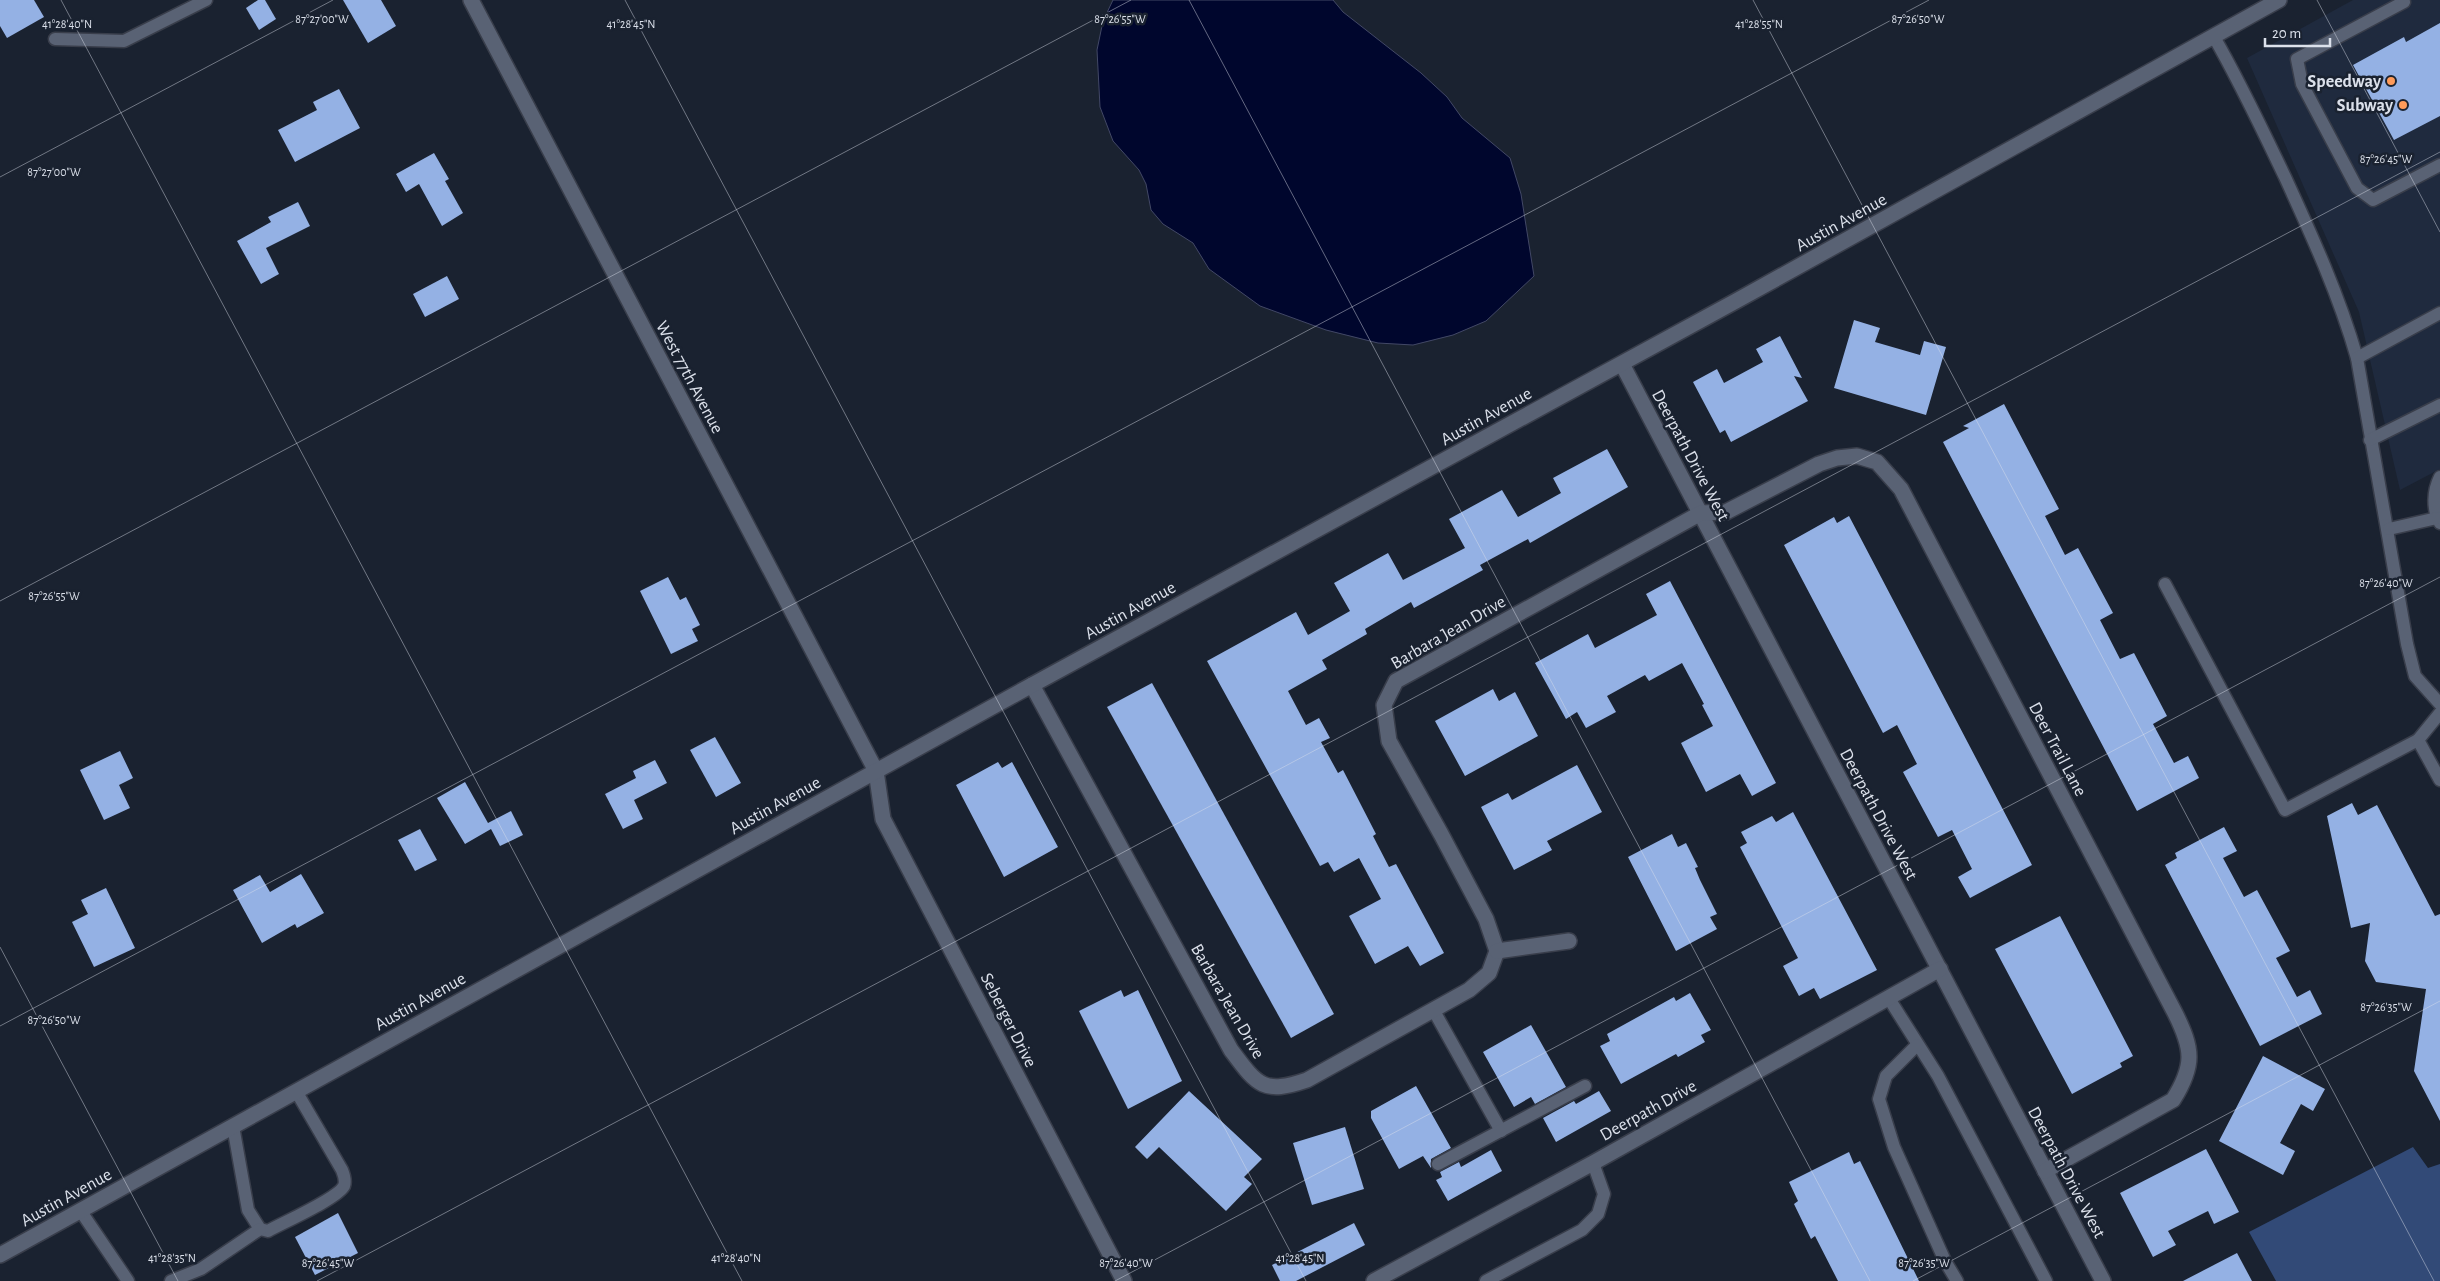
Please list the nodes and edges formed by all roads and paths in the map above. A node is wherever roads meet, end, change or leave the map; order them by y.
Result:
1 (206, 0) edge
2 (471, 0) edge
3 (2279, 0) edge
4 (2405, 1) edge
5 (2214, 37) junction
6 (55, 39) dead end
7 (2440, 165) edge
8 (2440, 313) edge
9 (2357, 358) junction
10 (1622, 364) junction
11 (2440, 405) edge
12 (2370, 440) junction
13 (2440, 477) edge
14 (2437, 488) edge
15 (1701, 513) junction
16 (2438, 520) edge
17 (2389, 530) junction
18 (2165, 584) dead end
19 (1032, 685) junction
20 (2440, 704) edge
21 (2440, 713) edge
22 (2418, 740) junction
23 (876, 771) junction
24 (2439, 775) edge
25 (1569, 941) dead end
26 (1497, 951) junction
27 (1940, 969) junction
28 (1888, 997) junction
29 (1434, 1011) junction
30 (1917, 1045) junction
31 (1585, 1086) dead end
32 (296, 1091) junction
33 (233, 1126) junction
34 (1500, 1130) junction
35 (1593, 1163) junction
36 (1438, 1164) dead end
37 (2045, 1171) junction
38 (80, 1210) junction
39 (260, 1229) junction
40 (0, 1254) edge
41 (128, 1281) edge
42 (171, 1281) edge
43 (1124, 1281) edge
44 (1374, 1281) edge
45 (1486, 1281) edge
46 (1957, 1281) edge
47 (2046, 1281) edge
48 (2103, 1281) edge

1 - 6 lane
2 - 23 street, West 77th Avenue
3 - 5 street, Austin Avenue
4 - 7 lane
5 - 9 lane
5 - 10 street, Austin Avenue
8 - 9 lane
9 - 12 lane
10 - 15 street, Deerpath Drive West
10 - 19 street, Austin Avenue
11 - 12 lane
12 - 17 lane
13 - 14 lane
14 - 16 lane
15 - 26 street, Barbara Jean Drive
15 - 27 street, Deerpath Drive West
15 - 37 street, Deer Trail Lane
16 - 17 lane
17 - 20 lane
18 - 22 lane
19 - 23 street, Austin Avenue
19 - 29 street, Barbara Jean Drive
21 - 22 lane
22 - 24 lane
23 - 32 street, Austin Avenue
23 - 43 street, Seberger Drive
25 - 26 street
26 - 29 street, Barbara Jean Drive
27 - 28 street, Deerpath Drive
27 - 37 street, Deerpath Drive West
28 - 30 lane
28 - 35 street, Deerpath Drive
29 - 34 lane
30 - 46 lane
30 - 47 lane
31 - 34 lane
32 - 33 street, Austin Avenue
32 - 39 lane
33 - 38 street, Austin Avenue
33 - 39 lane
34 - 36 lane
35 - 44 street, Deerpath Drive
35 - 45 lane
37 - 48 street, Deerpath Drive West
38 - 40 street, Austin Avenue
38 - 41 lane
39 - 42 lane

